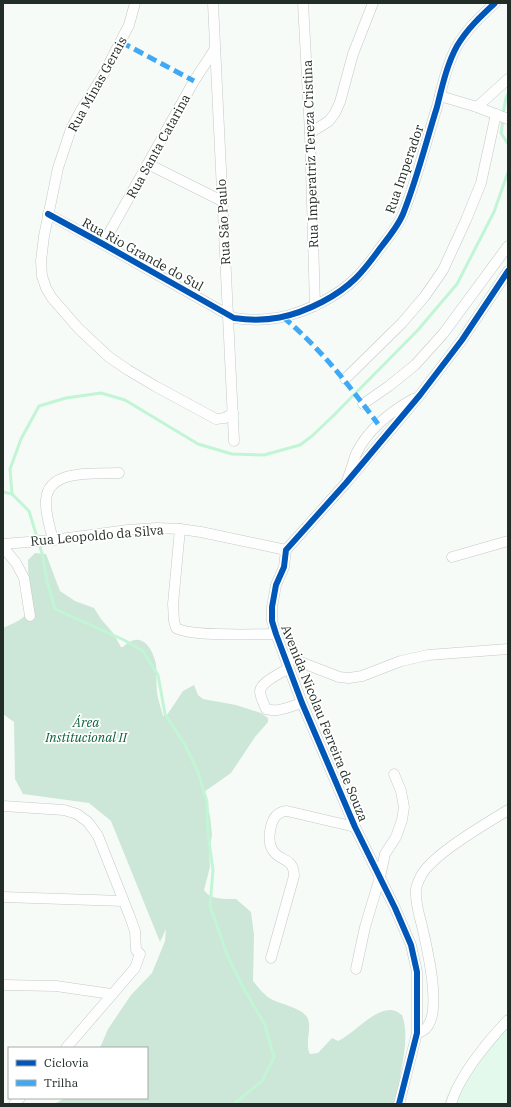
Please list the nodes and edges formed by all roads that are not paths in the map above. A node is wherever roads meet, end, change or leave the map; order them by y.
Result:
1 (135, 3) edge
2 (213, 3) edge
3 (303, 3) edge
4 (373, 3) edge
5 (495, 3) edge
6 (215, 49) junction
7 (508, 79) edge
8 (440, 96) junction
9 (477, 107) junction
10 (496, 114) junction
11 (508, 119) edge
12 (310, 133) junction
13 (148, 164) junction
14 (222, 201) junction
15 (48, 214) junction
16 (103, 244) junction
17 (508, 246) edge
18 (508, 270) edge
19 (315, 306) junction
20 (228, 314) junction
21 (345, 379) dead end
22 (420, 395) junction
23 (363, 404) dead end
24 (233, 413) junction
25 (234, 441) dead end
26 (119, 473) dead end
27 (346, 483) junction
28 (180, 529) junction
29 (52, 540) junction
30 (508, 541) edge
31 (3, 544) edge
32 (3, 547) edge
33 (286, 550) junction
34 (452, 557) dead end
35 (30, 616) dead end
36 (276, 634) junction
37 (508, 649) edge
38 (285, 656) junction
39 (289, 668) junction
40 (302, 702) junction
41 (394, 774) dead end
42 (3, 806) edge
43 (508, 810) edge
44 (355, 827) junction
45 (380, 877) junction
46 (3, 897) edge
47 (123, 901) junction
48 (271, 958) dead end
49 (356, 968) dead end
50 (3, 985) edge
51 (111, 994) junction
52 (508, 1020) edge
53 (417, 1033) junction
54 (67, 1047) edge
55 (399, 1104) edge
56 (451, 1104) edge

1 - 15 street, Rua Minas Gerais
2 - 6 street, Rua São Paulo
3 - 12 street, Rua Imperatriz Tereza Cristina
4 - 12 street
5 - 8 street, Rua Imperador
6 - 13 street, Rua Santa Catarina
6 - 14 street, Rua São Paulo
7 - 9 street
8 - 9 street
8 - 19 street, Rua Imperador
9 - 10 street
10 - 11 street
10 - 21 street
12 - 19 street, Rua Imperatriz Tereza Cristina
13 - 14 street
13 - 16 street, Rua Santa Catarina
14 - 20 street, Rua São Paulo
15 - 16 street, Rua Rio Grande do Sul
15 - 24 street, Rua Minas Gerais
16 - 20 street, Rua Rio Grande do Sul
17 - 23 street
18 - 22 street
19 - 20 street, Rua Imperador
20 - 24 street, Rua São Paulo
22 - 27 street
22 - 27 street
24 - 25 street, Rua São Paulo
26 - 29 street
27 - 33 street
28 - 29 street, Rua Leopoldo da Silva
28 - 33 street, Rua Leopoldo da Silva
28 - 36 street
29 - 31 street, Rua Leopoldo da Silva
30 - 34 street
32 - 35 street
33 - 36 street, Avenida Nicolau Ferreira de Souza
36 - 38 street, Avenida Nicolau Ferreira de Souza
37 - 38 street
38 - 39 street, Avenida Nicolau Ferreira de Souza
39 - 40 street, Avenida Nicolau Ferreira de Souza
39 - 40 street
40 - 44 street, Avenida Nicolau Ferreira de Souza
41 - 45 street
42 - 47 street
43 - 53 street
44 - 45 street, Avenida Nicolau Ferreira de Souza
44 - 48 street
45 - 49 street
45 - 53 street, Avenida Nicolau Ferreira de Souza
46 - 47 street
47 - 51 street
50 - 51 street
51 - 54 street
52 - 56 street
53 - 55 street, Avenida Nicolau Ferreira de Souza

